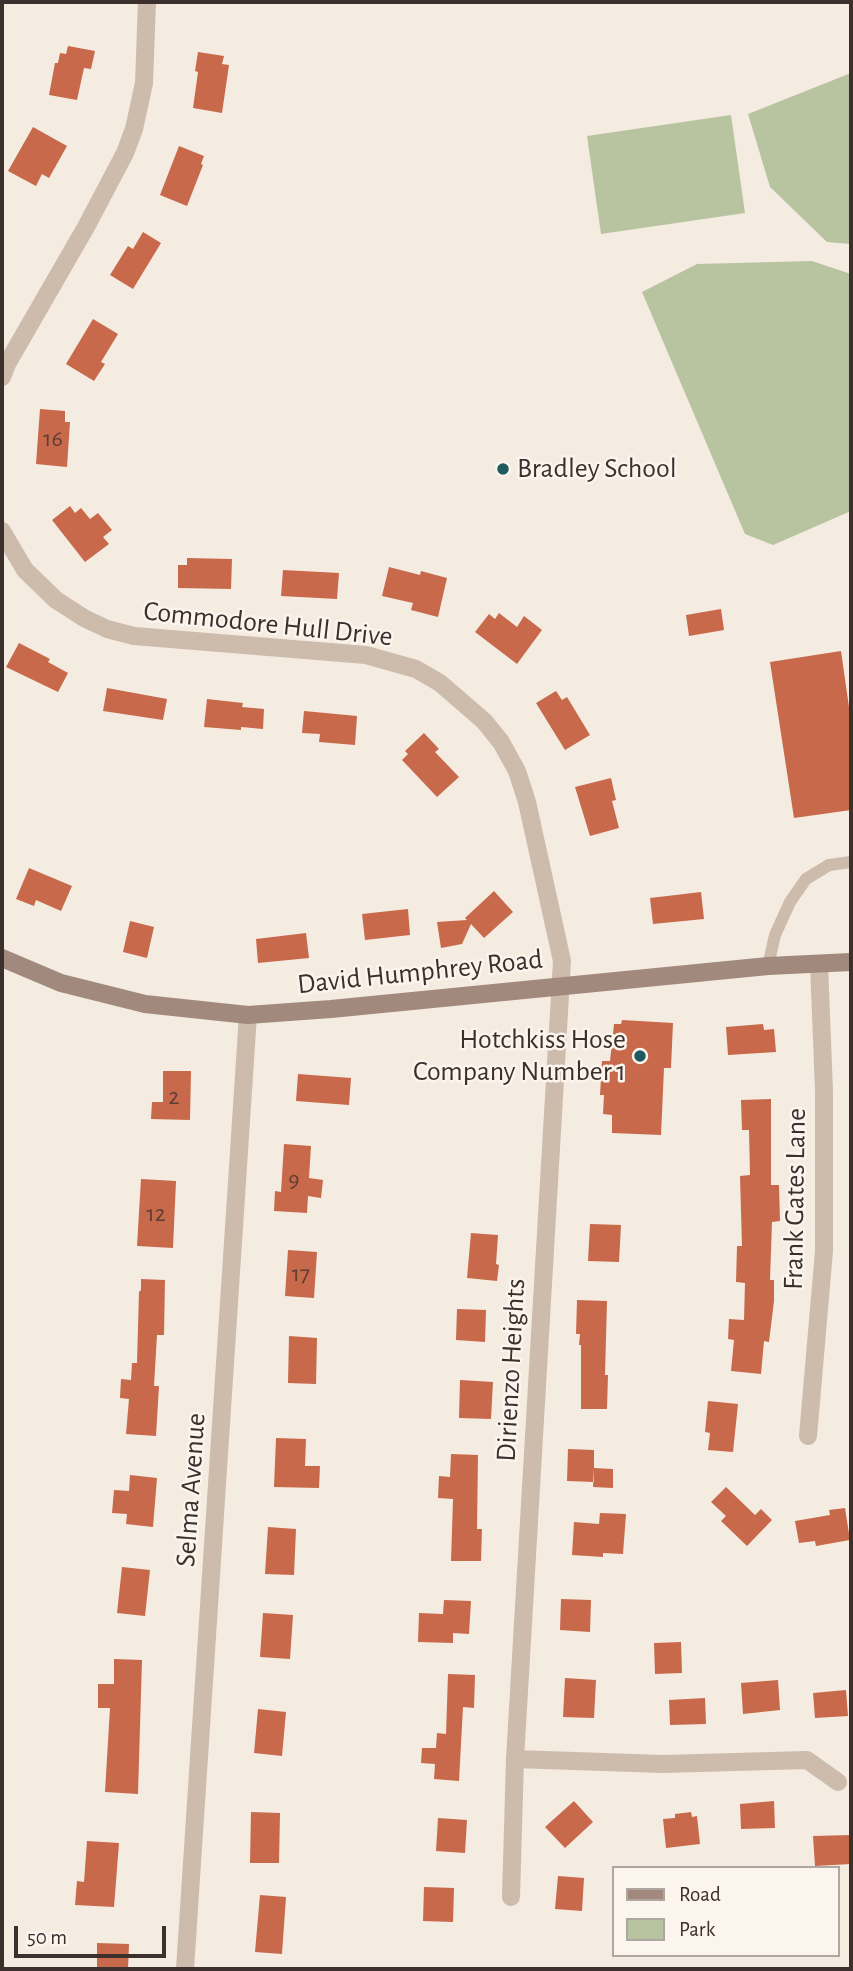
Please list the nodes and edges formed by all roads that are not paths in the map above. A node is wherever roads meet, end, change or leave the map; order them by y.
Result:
1 (147, 2) edge
2 (2, 377) edge
3 (2, 531) edge
4 (851, 862) edge
5 (2, 958) edge
6 (851, 962) edge
7 (819, 964) junction
8 (768, 966) junction
9 (559, 985) junction
10 (248, 1015) junction
11 (808, 1436) dead end
12 (515, 1759) junction
13 (838, 1782) dead end
14 (511, 1896) dead end
15 (185, 1969) edge

1 - 2 street
3 - 9 street, Commodore Hull Drive
4 - 8 lane
5 - 10 street, David Humphrey Road
6 - 7 street, David Humphrey Road
7 - 8 street, David Humphrey Road
7 - 11 street, Frank Gates Lane
8 - 9 street, David Humphrey Road
9 - 10 street, David Humphrey Road
9 - 12 street, Dirienzo Heights
10 - 15 street, Selma Avenue
12 - 13 street
12 - 14 street, Dirienzo Heights

